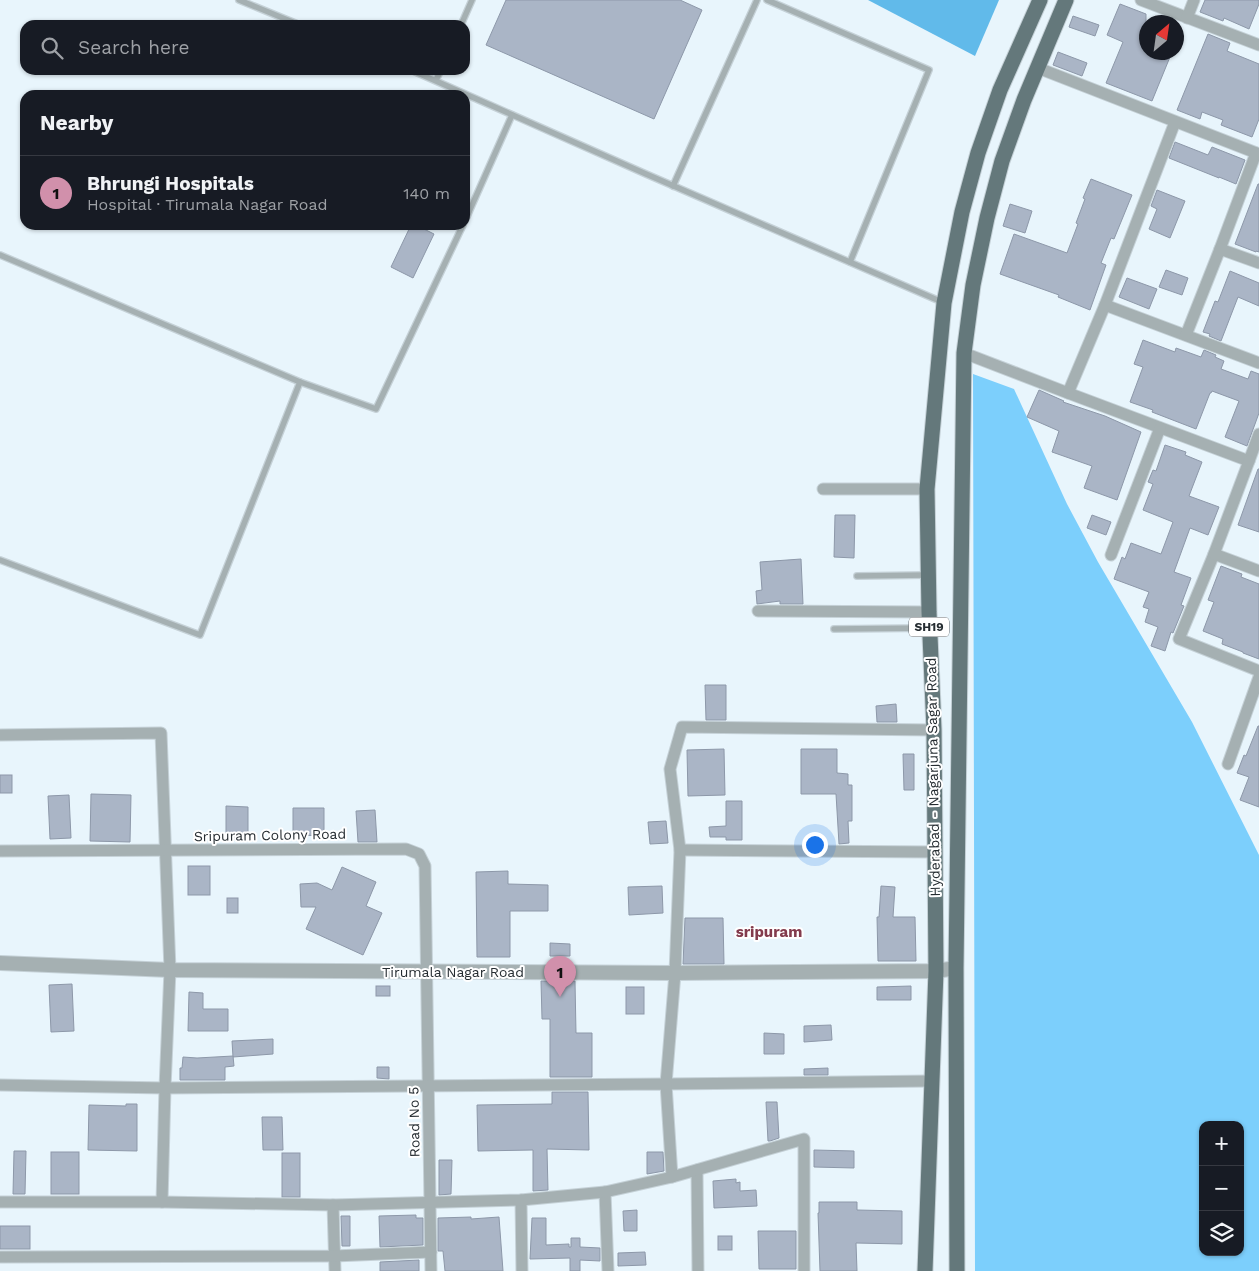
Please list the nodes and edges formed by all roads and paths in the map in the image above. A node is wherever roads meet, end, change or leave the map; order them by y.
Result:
1 (239, 0) edge
2 (472, 0) edge
3 (757, 0) edge
4 (767, 0) edge
5 (1040, 0) edge
6 (1066, 0) edge
7 (1141, 0) edge
8 (1194, 0) edge
9 (1187, 18) junction
10 (288, 20) edge
11 (463, 20) edge
12 (1259, 45) edge
13 (1038, 68) junction
14 (423, 75) edge
15 (438, 75) edge
16 (436, 80) junction
17 (458, 90) edge
18 (470, 96) edge
19 (512, 115) junction
20 (1175, 122) junction
21 (1257, 153) edge
22 (673, 186) junction
23 (470, 210) edge
24 (461, 230) edge
25 (1220, 249) junction
26 (0, 255) edge
27 (850, 262) junction
28 (1259, 263) edge
29 (944, 303) junction
30 (1105, 305) junction
31 (1186, 335) junction
32 (964, 353) junction
33 (1259, 363) edge
34 (300, 382) junction
35 (1068, 393) junction
36 (1160, 428) junction
37 (1259, 434) edge
38 (1249, 461) junction
39 (823, 489) dead end
40 (927, 489) junction
41 (1111, 554) dead end
42 (1214, 554) junction
43 (0, 560) edge
44 (1259, 571) edge
45 (928, 575) junction
46 (857, 576) dead end
47 (758, 611) dead end
48 (929, 612) junction
49 (929, 628) junction
50 (834, 629) dead end
51 (1259, 671) edge
52 (1259, 677) edge
53 (934, 730) junction
54 (0, 735) edge
55 (1228, 764) dead end
56 (680, 850) junction
57 (166, 851) junction
58 (0, 852) edge
59 (935, 852) junction
60 (0, 962) edge
61 (956, 968) junction
62 (170, 970) junction
63 (936, 971) junction
64 (427, 972) junction
65 (675, 973) junction
66 (931, 1081) junction
67 (666, 1084) junction
68 (0, 1085) edge
69 (428, 1086) junction
70 (165, 1088) junction
71 (697, 1170) junction
72 (672, 1177) junction
73 (605, 1192) junction
74 (521, 1200) junction
75 (0, 1202) edge
76 (162, 1202) junction
77 (430, 1203) junction
78 (333, 1205) junction
79 (431, 1252) junction
80 (334, 1256) junction
81 (0, 1257) edge
82 (335, 1271) edge
83 (431, 1271) edge
84 (522, 1271) edge
85 (608, 1271) edge
86 (698, 1271) edge
87 (804, 1271) edge
88 (925, 1271) edge
89 (957, 1271) edge

1 - 10 lane
2 - 11 lane
3 - 22 lane
4 - 27 lane
5 - 29 main road, Hyderabad - Nagarjuna Sagar Road / SH19
6 - 13 main road, Hyderabad - Nagarjuna Sagar Road / SH19
7 - 9 street
8 - 9 street
9 - 12 street
13 - 20 street
13 - 32 main road, Hyderabad - Nagarjuna Sagar Road / SH19
14 - 16 lane
15 - 16 lane
16 - 17 lane
18 - 19 lane
19 - 22 lane
19 - 23 lane
20 - 21 street
20 - 30 street
21 - 25 street
22 - 27 lane
24 - 34 lane
25 - 28 street
25 - 31 street
26 - 34 lane
27 - 29 lane
29 - 40 main road, Hyderabad - Nagarjuna Sagar Road / SH19
30 - 31 street
30 - 35 street
31 - 33 street
32 - 35 street
32 - 61 main road, Hyderabad - Nagarjuna Sagar Road / SH19
34 - 43 lane
35 - 36 street
36 - 38 street
36 - 41 street
37 - 38 street
38 - 42 street
39 - 40 street
40 - 45 main road, Hyderabad - Nagarjuna Sagar Road / SH19
42 - 44 street
42 - 51 street
45 - 46 lane
45 - 48 main road, Hyderabad - Nagarjuna Sagar Road / SH19
47 - 48 street
48 - 49 main road, Hyderabad - Nagarjuna Sagar Road / SH19
49 - 50 lane
49 - 53 main road, Hyderabad - Nagarjuna Sagar Road / SH19
52 - 55 street
53 - 56 street
53 - 59 main road, Hyderabad - Nagarjuna Sagar Road / SH19
54 - 57 street
56 - 59 street
56 - 65 street
57 - 58 street, Sripuram Colony Road
57 - 62 street
57 - 64 street, Sripuram Colony Road
59 - 63 main road, Hyderabad - Nagarjuna Sagar Road / SH19
60 - 62 street, Tirumala Nagar Road
61 - 63 street, Tirumala Nagar Road
61 - 89 main road, Hyderabad - Nagarjuna Sagar Road / SH19
62 - 64 street, Tirumala Nagar Road
62 - 70 street
63 - 65 street, Tirumala Nagar Road
63 - 66 main road, Hyderabad - Nagarjuna Sagar Road / SH19
64 - 65 street, Tirumala Nagar Road
64 - 69 street, Road No 5
65 - 67 street
66 - 67 street
66 - 88 main road, Hyderabad - Nagarjuna Sagar Road / SH19
67 - 69 street
67 - 72 street
68 - 70 street
69 - 70 street
69 - 77 street, Road No 5
70 - 76 street
71 - 72 street
71 - 86 street
71 - 87 street
72 - 73 street
73 - 74 street
73 - 85 street
74 - 77 street
74 - 84 street
75 - 76 street
76 - 78 street
77 - 78 street
77 - 79 street, Road No 5
78 - 80 street
79 - 80 street
79 - 83 street, Road No 5
80 - 81 street
80 - 82 street

